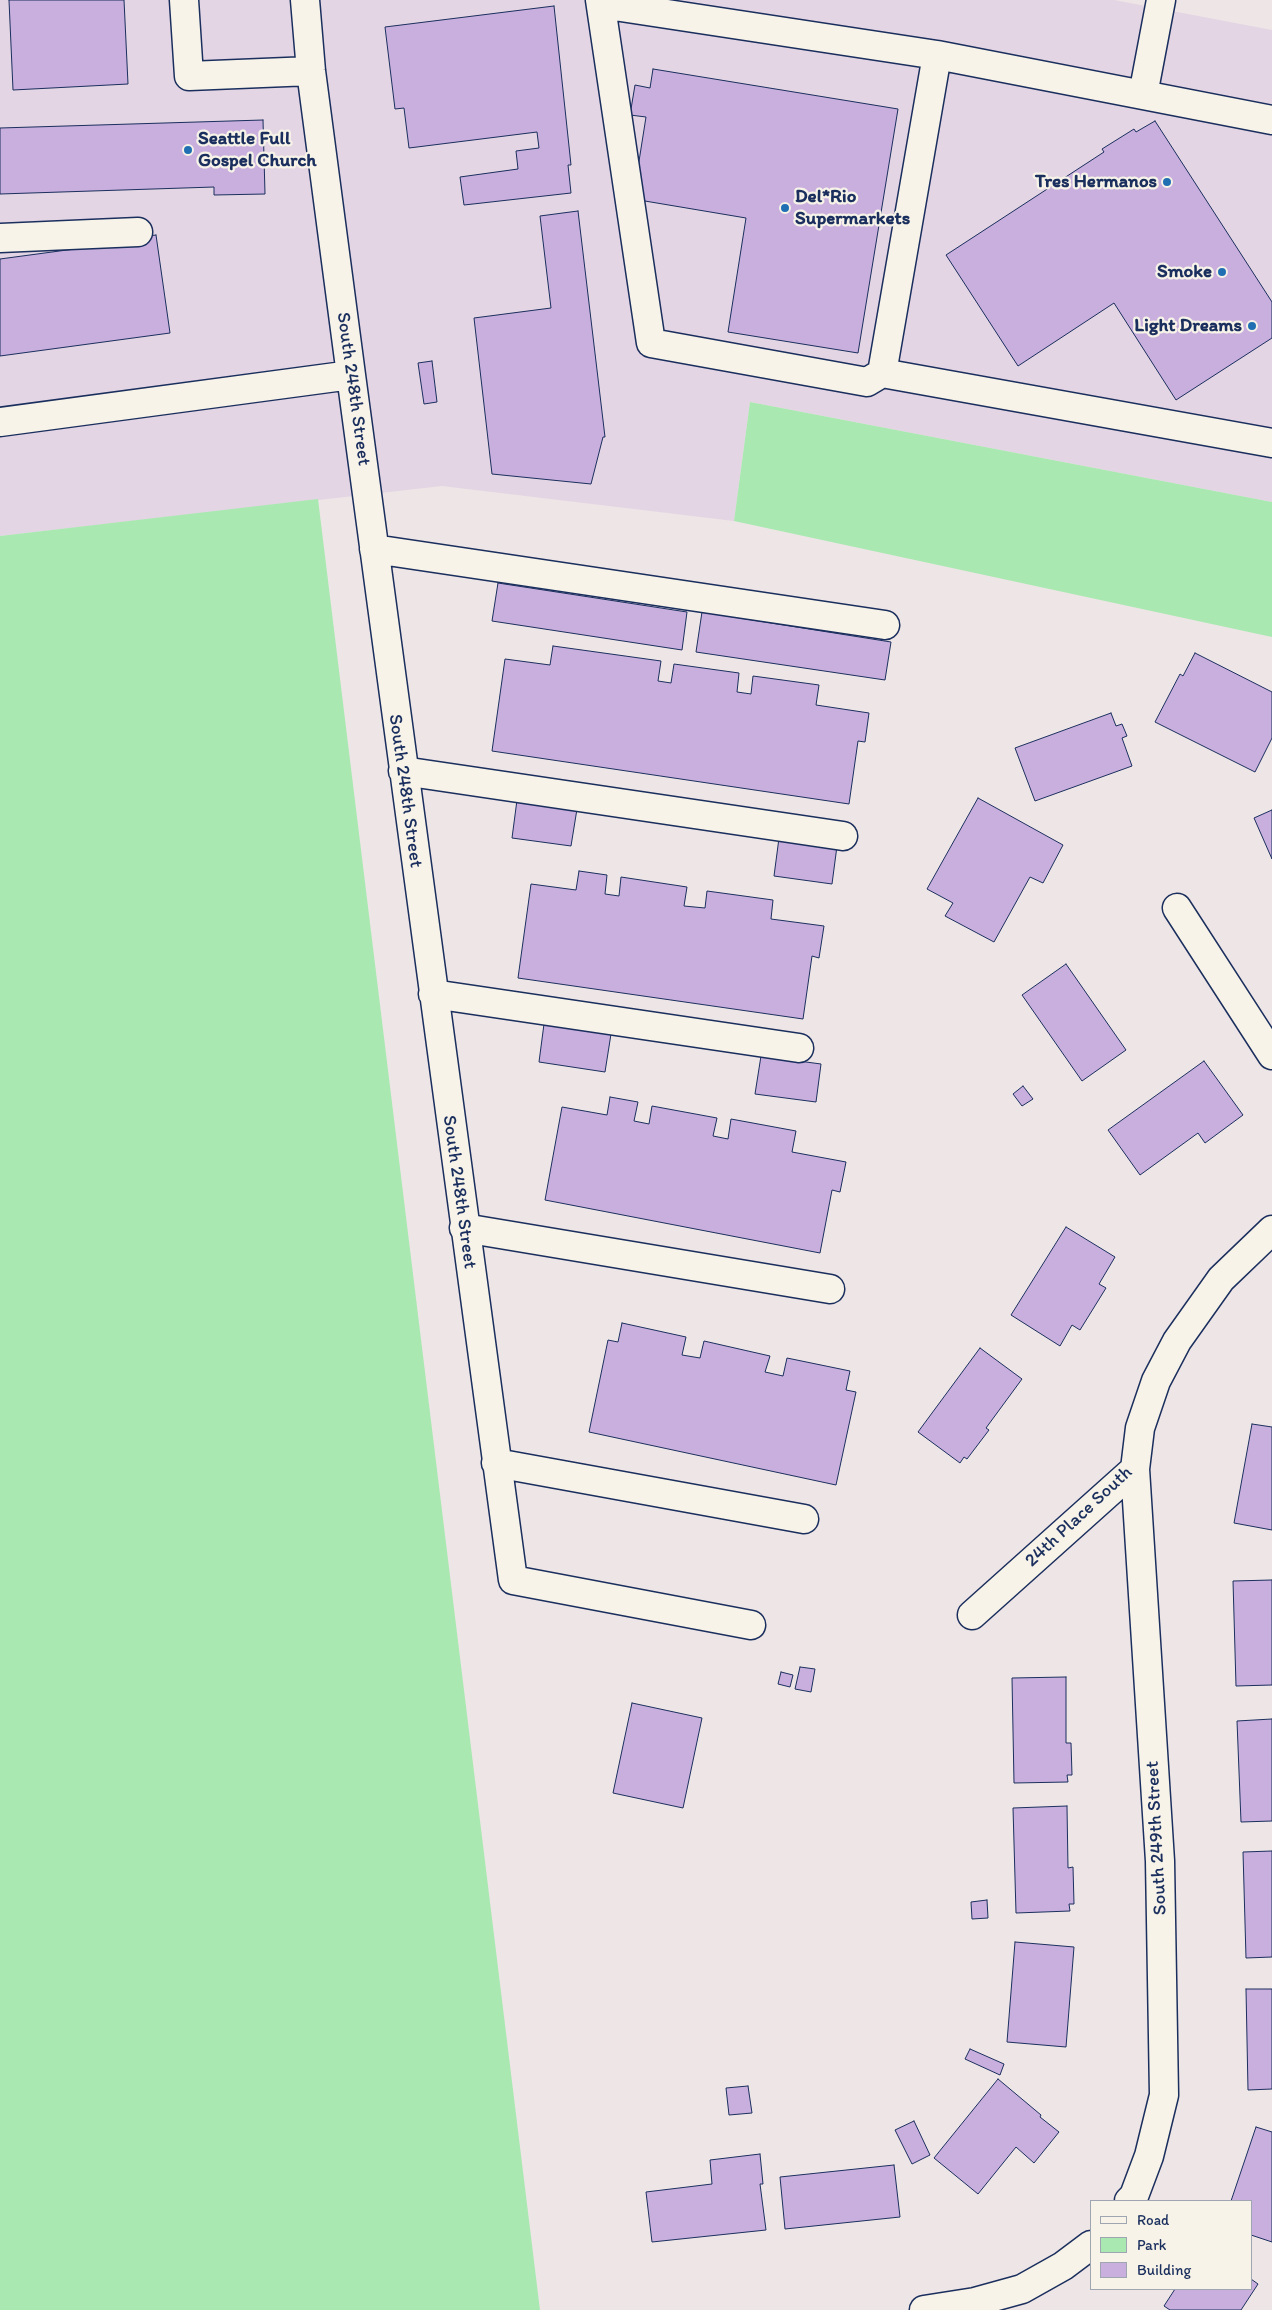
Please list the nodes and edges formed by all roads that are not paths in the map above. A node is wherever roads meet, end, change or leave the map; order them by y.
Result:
1 (184, 0) edge
2 (305, 0) edge
3 (1161, 0) edge
4 (601, 2) edge
5 (937, 55) junction
6 (311, 71) junction
7 (1143, 95) junction
8 (1272, 120) edge
9 (138, 232) dead end
10 (0, 238) edge
11 (882, 373) junction
12 (351, 375) junction
13 (0, 422) edge
14 (1272, 443) edge
15 (374, 549) junction
16 (885, 625) dead end
17 (403, 771) junction
18 (843, 836) dead end
19 (1178, 908) dead end
20 (433, 994) junction
21 (799, 1048) dead end
22 (1272, 1054) edge
23 (464, 1228) junction
24 (1272, 1230) edge
25 (830, 1289) dead end
26 (496, 1463) junction
27 (1135, 1469) junction
28 (804, 1519) dead end
29 (972, 1615) dead end
30 (751, 1624) dead end
31 (1130, 2200) edge
32 (1090, 2246) edge
33 (924, 2310) edge

1 - 6 street
2 - 6 street, South 248th Street
3 - 7 street
4 - 5 street
4 - 11 street
5 - 7 street
5 - 11 street
6 - 12 street, South 248th Street
7 - 8 street
9 - 10 street
11 - 14 street
12 - 13 street
12 - 15 street, South 248th Street
15 - 16 street
15 - 17 street, South 248th Street
17 - 18 street
17 - 20 street, South 248th Street
19 - 22 street
20 - 21 street
20 - 23 street, South 248th Street
23 - 25 street
23 - 26 street, South 248th Street
24 - 27 street, 24th Place South
26 - 28 street
26 - 30 street, South 248th Street
27 - 29 street, 24th Place South
27 - 31 street, South 249th Street
32 - 33 street

